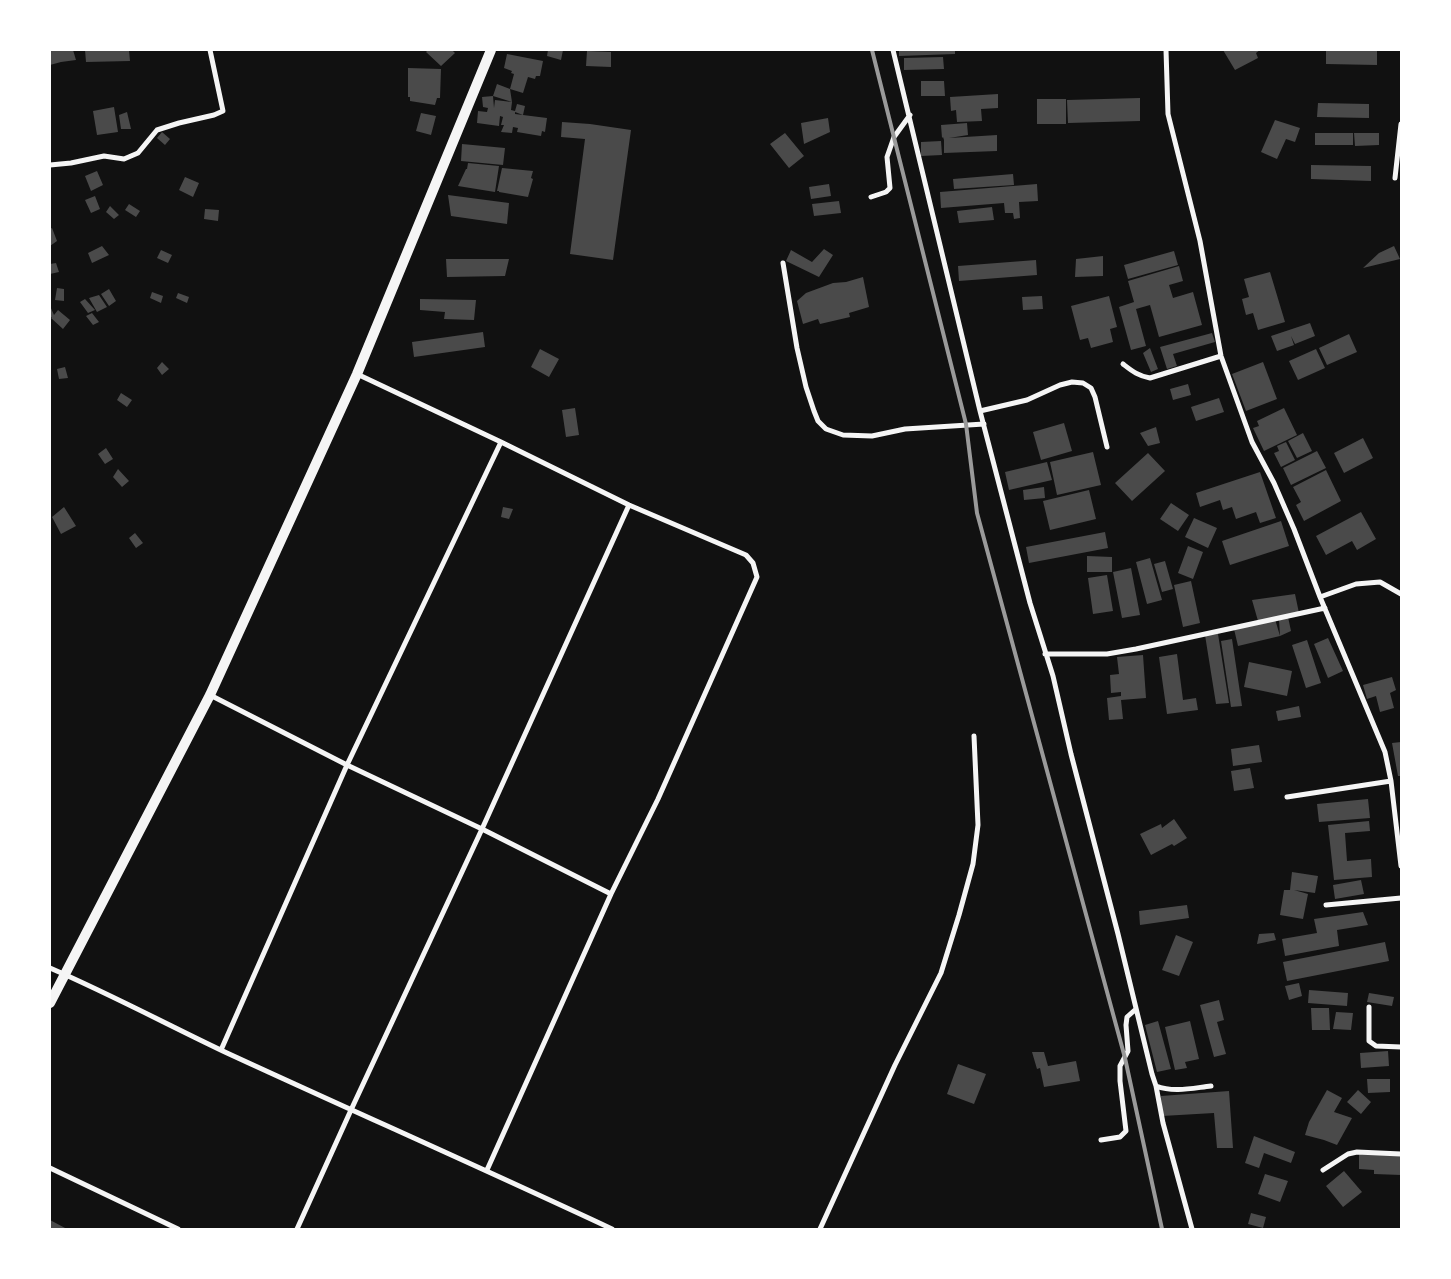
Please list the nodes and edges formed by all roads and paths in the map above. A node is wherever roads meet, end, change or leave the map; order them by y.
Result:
1 (210, 50) edge
2 (491, 50) edge
3 (893, 50) edge
4 (1166, 50) edge
5 (910, 115) junction
6 (1401, 124) edge
7 (50, 165) edge
8 (1395, 178) dead end
9 (871, 197) dead end
10 (783, 263) dead end
11 (1221, 356) junction
12 (1124, 364) dead end
13 (357, 374) junction
14 (980, 411) junction
15 (984, 424) junction
16 (501, 442) junction
17 (1107, 447) dead end
18 (629, 505) junction
19 (1401, 594) edge
20 (1320, 597) junction
21 (1325, 608) junction
22 (1046, 654) junction
23 (210, 695) junction
24 (974, 736) dead end
25 (347, 766) junction
26 (1391, 781) junction
27 (1287, 797) dead end
28 (482, 829) junction
29 (1401, 866) edge
30 (612, 894) junction
31 (1401, 898) edge
32 (1326, 905) dead end
33 (50, 968) edge
34 (64, 974) junction
35 (50, 1003) edge
36 (1369, 1006) dead end
37 (1136, 1010) junction
38 (1401, 1047) edge
39 (221, 1050) junction
40 (1156, 1086) junction
41 (1211, 1086) dead end
42 (351, 1110) junction
43 (1101, 1140) dead end
44 (1401, 1154) edge
45 (50, 1168) edge
46 (487, 1170) junction
47 (1323, 1170) dead end
48 (178, 1229) edge
49 (297, 1229) edge
50 (612, 1229) edge
51 (820, 1229) edge
52 (1192, 1229) edge

1 - 7 street
2 - 13 main road
3 - 5 street
4 - 11 street
5 - 9 street
5 - 14 street
6 - 8 street
10 - 15 street
11 - 12 street
11 - 20 street
13 - 16 street
13 - 23 main road
14 - 15 street
14 - 17 street
15 - 22 street
16 - 18 street
16 - 25 street
18 - 28 street
18 - 30 street
19 - 20 street
20 - 21 street
21 - 22 street
21 - 26 street
22 - 37 street
23 - 25 street
23 - 34 main road
24 - 51 street
25 - 28 street
25 - 39 street
26 - 27 street
26 - 29 street
28 - 30 street
28 - 42 street
30 - 46 street
31 - 32 street
33 - 34 street
34 - 35 main road
34 - 39 street
36 - 38 street
37 - 40 street
37 - 43 street
39 - 42 street
40 - 41 street
40 - 52 street
42 - 46 street
42 - 49 street
44 - 47 street
45 - 48 street
46 - 50 street

